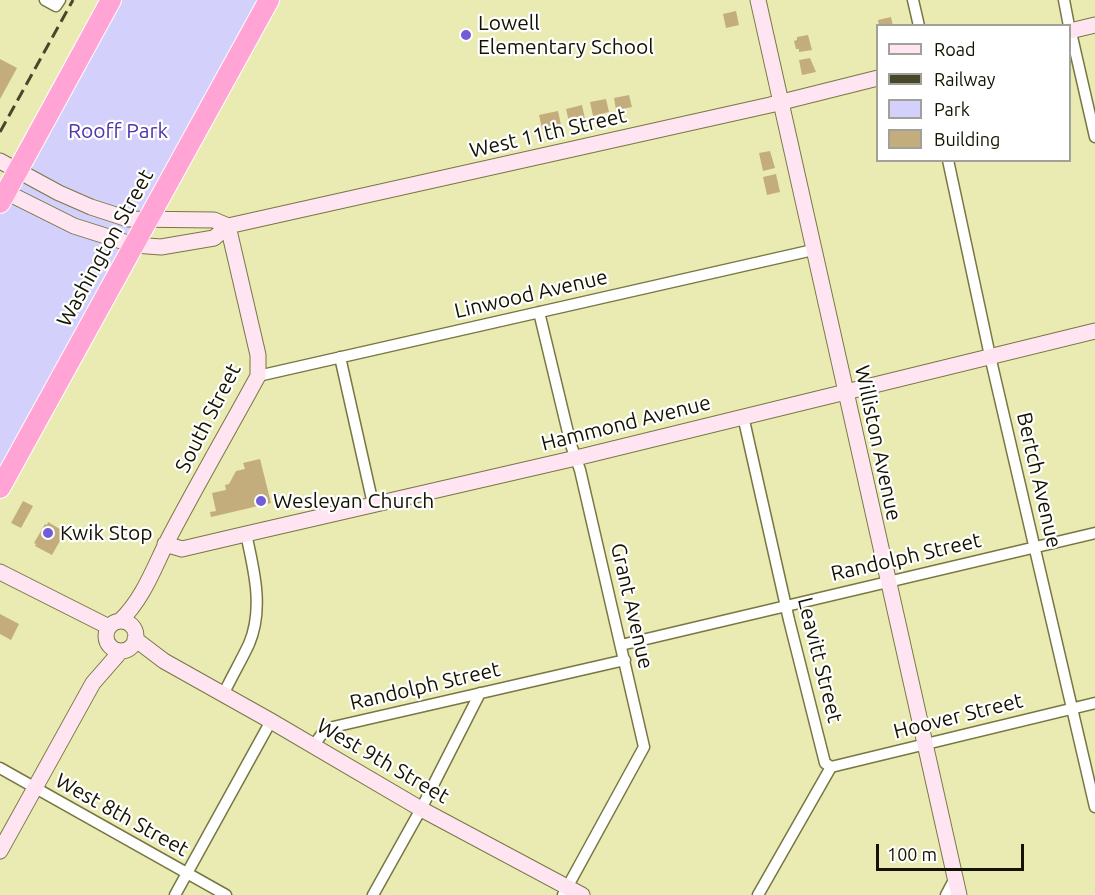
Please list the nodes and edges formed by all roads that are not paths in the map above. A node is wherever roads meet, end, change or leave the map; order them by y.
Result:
1 (45, 0) edge
2 (111, 0) edge
3 (269, 0) edge
4 (758, 0) edge
5 (913, 0) edge
6 (1064, 0) edge
7 (58, 3) edge
8 (919, 24) edge
9 (1069, 24) edge
10 (1095, 25) edge
11 (1071, 29) edge
12 (1071, 33) edge
13 (876, 78) edge
14 (780, 102) junction
15 (1095, 137) edge
16 (0, 161) edge
17 (948, 162) edge
18 (18, 170) junction
19 (2, 195) edge
20 (149, 219) junction
21 (228, 226) junction
22 (134, 245) junction
23 (813, 250) junction
24 (539, 312) junction
25 (1095, 331) edge
26 (990, 356) junction
27 (340, 357) junction
28 (258, 376) junction
29 (845, 391) junction
30 (743, 416) junction
31 (576, 458) junction
32 (0, 488) edge
33 (373, 504) junction
34 (1095, 533) edge
35 (246, 534) junction
36 (165, 544) junction
37 (1035, 547) junction
38 (0, 572) edge
39 (887, 582) junction
40 (148, 584) junction
41 (786, 606) junction
42 (112, 630) junction
43 (129, 642) junction
44 (621, 645) junction
45 (625, 660) junction
46 (93, 683) junction
47 (480, 693) junction
48 (224, 694) junction
49 (1095, 703) edge
50 (1073, 708) junction
51 (271, 720) junction
52 (924, 745) junction
53 (313, 746) junction
54 (831, 767) junction
55 (0, 768) edge
56 (35, 788) junction
57 (1095, 807) edge
58 (421, 809) junction
59 (0, 851) edge
60 (187, 873) junction
61 (955, 878) junction
62 (565, 891) edge
63 (175, 895) edge
64 (226, 895) edge
65 (373, 895) edge
66 (582, 895) edge
67 (758, 895) edge
68 (946, 895) edge
69 (959, 895) edge

1 - 7 street
2 - 18 highway
3 - 20 highway, Washington Street
4 - 14 street, Williston Avenue
5 - 8 street
6 - 9 street
10 - 11 street
12 - 15 street
13 - 14 street, West 11th Street
14 - 21 street, West 11th Street
14 - 23 street, Williston Avenue
16 - 18 street, West 11th Street
17 - 26 street, Bertch Avenue
18 - 19 highway
18 - 20 street, West 11th Street
19 - 22 street, West 11th Street
20 - 21 street, West 11th Street
20 - 22 highway, Washington Street
21 - 22 street, West 11th Street
21 - 28 street, South Street
22 - 32 highway, Washington Street
23 - 24 street, Linwood Avenue
23 - 29 street, Williston Avenue
24 - 27 street, Linwood Avenue
24 - 31 street, Grant Avenue
25 - 26 street, Hammond Avenue
26 - 29 street, Hammond Avenue
26 - 37 street, Bertch Avenue
27 - 28 street, Linwood Avenue
27 - 33 street
28 - 36 street, South Street
29 - 30 street, Hammond Avenue
29 - 39 street, Williston Avenue
30 - 31 street, Hammond Avenue
30 - 41 street, Leavitt Street
31 - 33 street, Hammond Avenue
31 - 44 street, Grant Avenue
33 - 35 street, Hammond Avenue
34 - 37 street, Randolph Street
35 - 36 street, Hammond Avenue
35 - 48 street
36 - 40 street, South Street
37 - 39 street, Randolph Street
37 - 50 street, Bertch Avenue
38 - 42 street
39 - 41 street, Randolph Street
39 - 52 street, Williston Avenue
40 - 42 street, South Street
40 - 43 street, South Street
41 - 44 street, Randolph Street
41 - 54 street, Leavitt Street
42 - 43 street
42 - 43 street
42 - 46 street, South Street
43 - 46 street, South Street
43 - 48 street, West 9th Street
44 - 45 street, Grant Avenue
45 - 47 street, Randolph Street
45 - 62 street, Grant Avenue
46 - 56 street, South Street
47 - 53 street, Randolph Street
47 - 58 street
48 - 51 street, West 9th Street
49 - 50 street, Hoover Street
50 - 52 street, Hoover Street
50 - 57 street, Bertch Avenue
51 - 53 street, West 9th Street
51 - 60 street
52 - 54 street, Hoover Street
52 - 61 street, Williston Avenue
53 - 58 street, West 9th Street
54 - 67 street
55 - 56 street, West 8th Street
56 - 59 street, South Street
56 - 60 street, West 8th Street
58 - 62 street, West 9th Street
58 - 65 street
60 - 63 street
60 - 64 street, West 8th Street
61 - 68 street
61 - 69 street, Williston Avenue
62 - 66 street, West 9th Street

